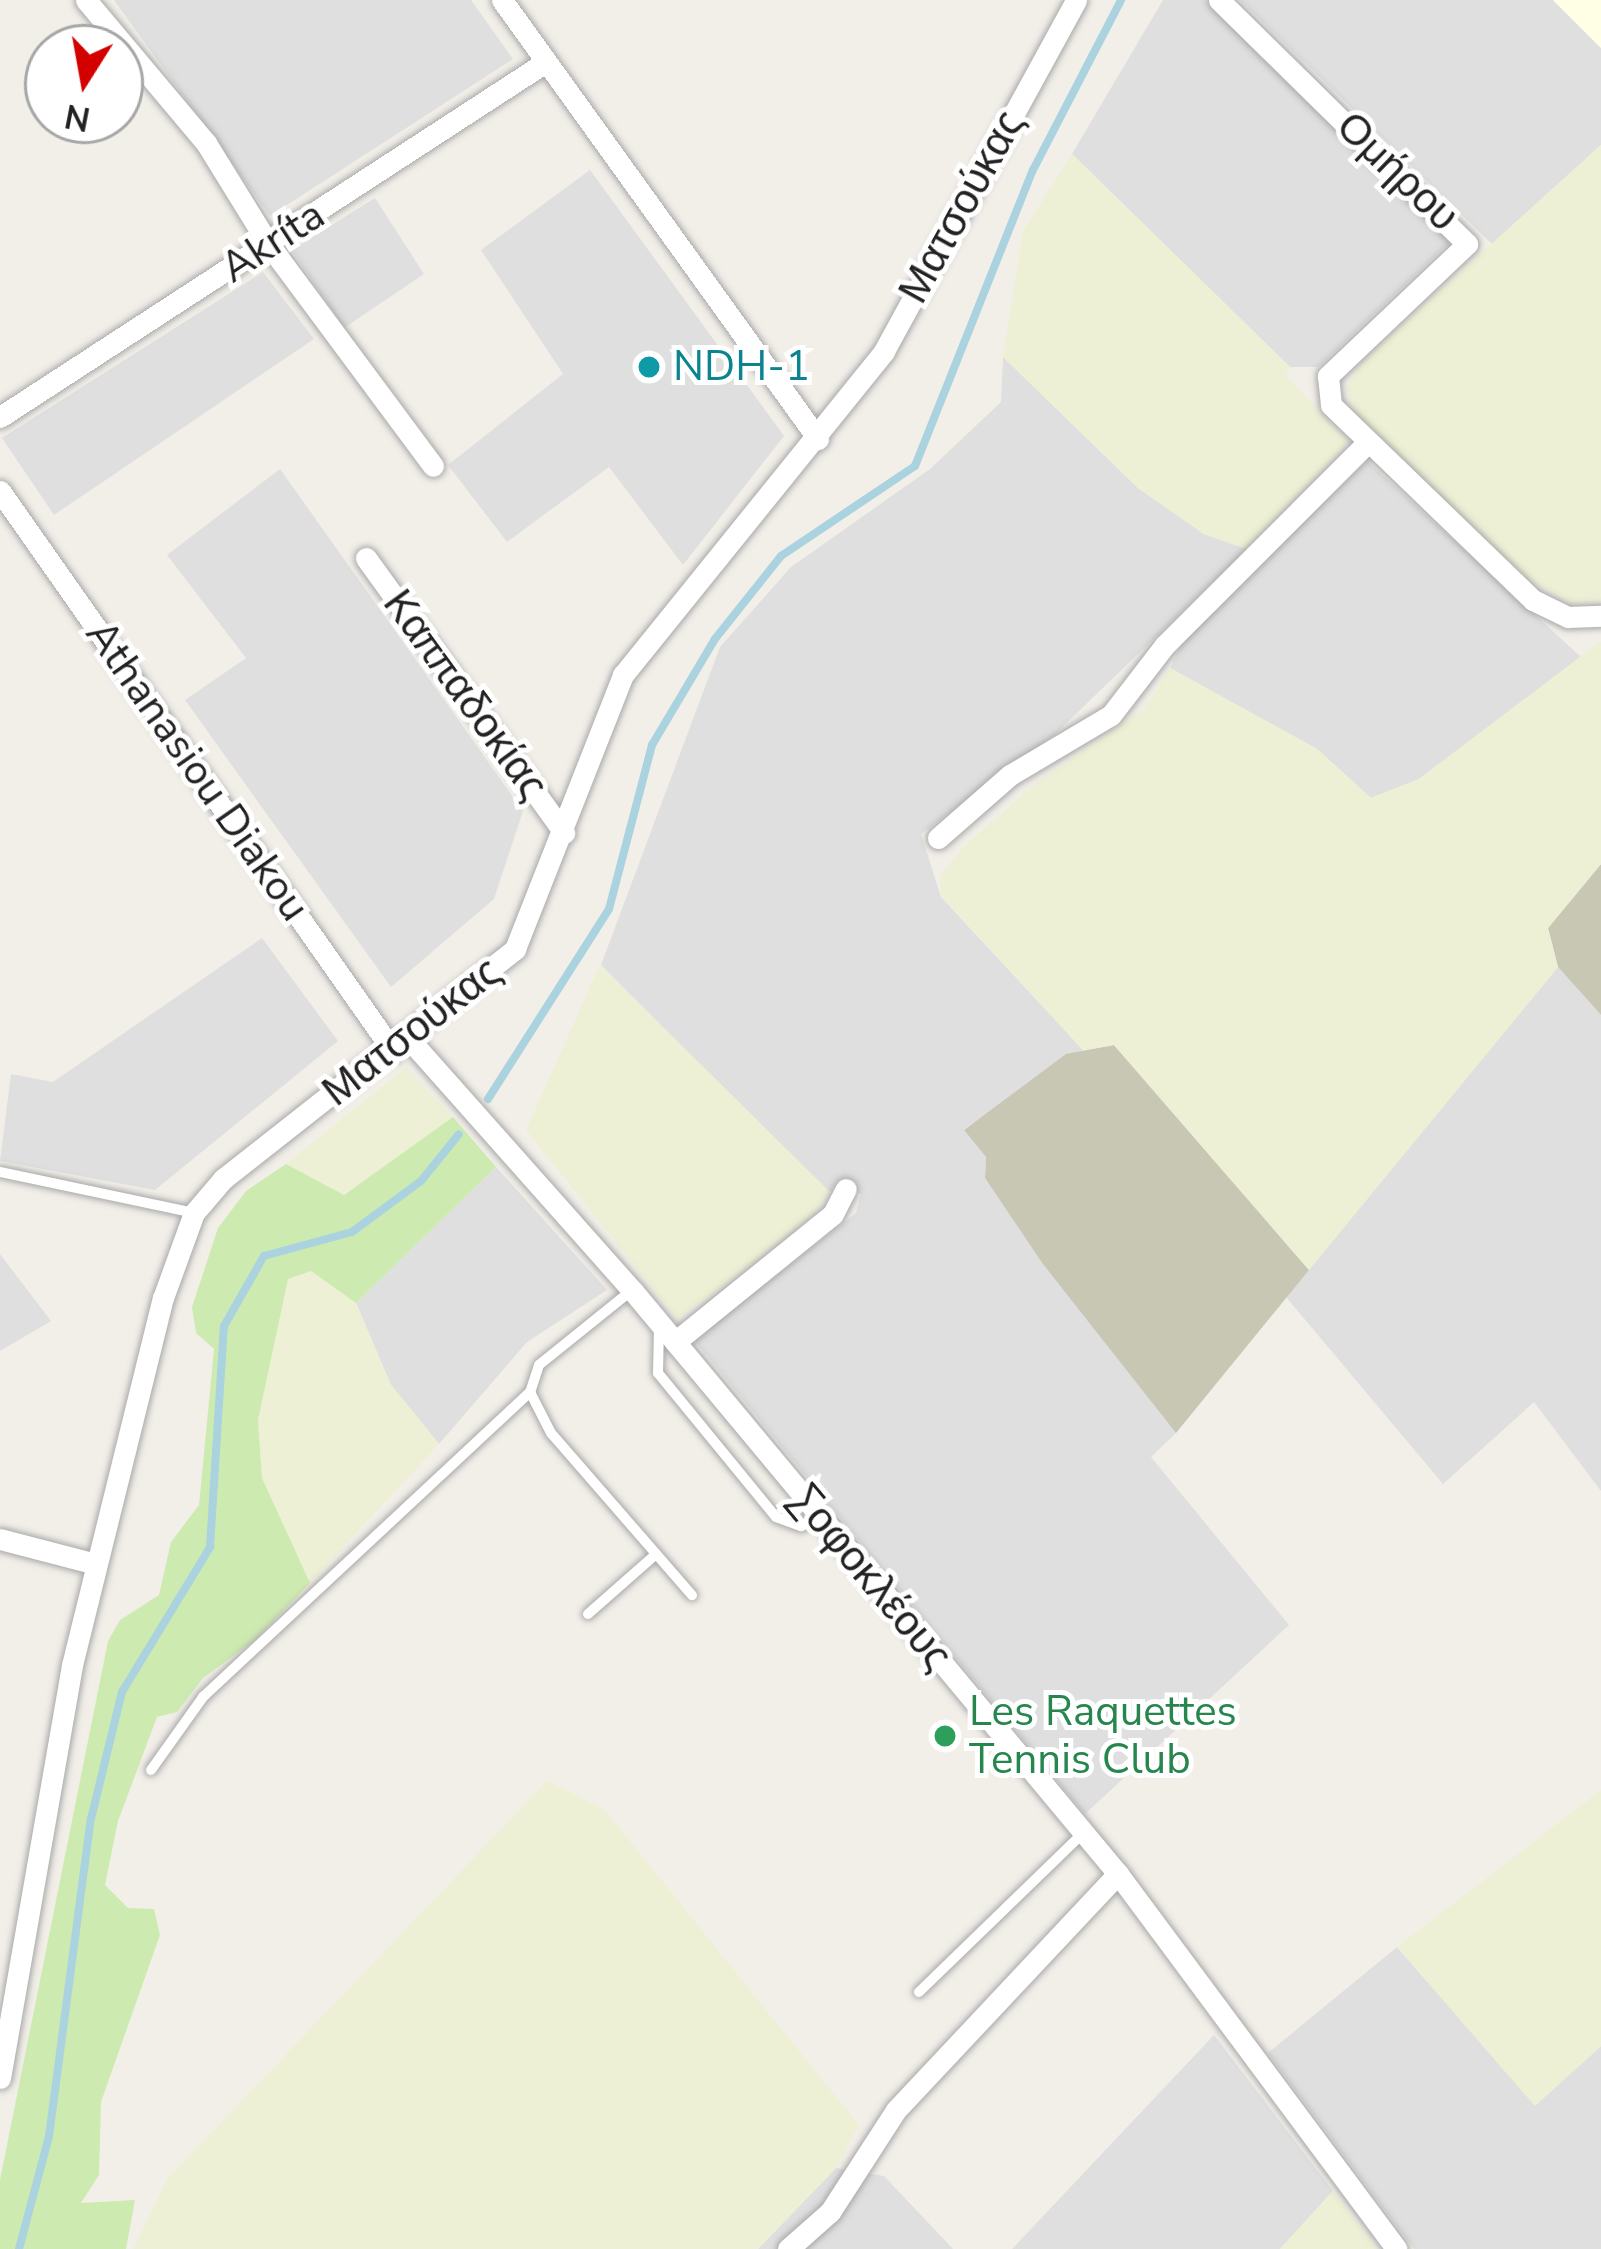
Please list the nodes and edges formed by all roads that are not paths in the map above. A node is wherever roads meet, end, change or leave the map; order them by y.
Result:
1 (86, 0) edge
2 (502, 0) edge
3 (1076, 0) edge
4 (1220, 0) edge
5 (544, 63) junction
6 (268, 245) junction
7 (0, 417) edge
8 (818, 440) junction
9 (1366, 444) junction
10 (433, 466) dead end
11 (0, 491) edge
12 (366, 558) dead end
13 (1601, 616) edge
14 (564, 833) junction
15 (938, 838) dead end
16 (401, 1045) junction
17 (0, 1172) edge
18 (847, 1189) dead end
19 (194, 1213) junction
20 (632, 1290) junction
21 (659, 1323) junction
22 (675, 1342) junction
23 (530, 1392) junction
24 (820, 1518) junction
25 (0, 1539) edge
26 (655, 1555) junction
27 (97, 1564) junction
28 (692, 1595) dead end
29 (588, 1614) dead end
30 (151, 1770) dead end
31 (1083, 1833) junction
32 (1118, 1874) junction
33 (919, 1993) dead end
34 (0, 2078) edge
35 (788, 2249) edge
36 (1397, 2249) edge

1 - 6 street
2 - 5 street
3 - 8 street, Ματσούκας
4 - 9 street, Ομήρου
5 - 6 street, Akríta
5 - 8 street
6 - 7 street, Akríta
6 - 10 street
8 - 14 street, Ματσούκας
9 - 13 street, Ομήρου
9 - 15 street
11 - 16 street, Athanasiou Diakou
12 - 14 street, Καππαδοκίας
14 - 16 street, Ματσούκας
16 - 19 street, Ματσούκας
16 - 20 street, Σοφοκλέους
17 - 19 lane
18 - 22 street
19 - 27 street, Ματσούκας
20 - 21 street, Σοφοκλέους
20 - 23 lane
21 - 22 street, Σοφοκλέους
21 - 24 lane
22 - 24 street, Σοφοκλέους
23 - 26 lane
23 - 30 lane
24 - 31 street, Σοφοκλέους
25 - 27 street
26 - 28 lane
26 - 29 lane
27 - 34 street, Ματσούκας
31 - 32 street, Σοφοκλέους
31 - 33 lane
32 - 35 street
32 - 36 street, Σοφοκλέους

